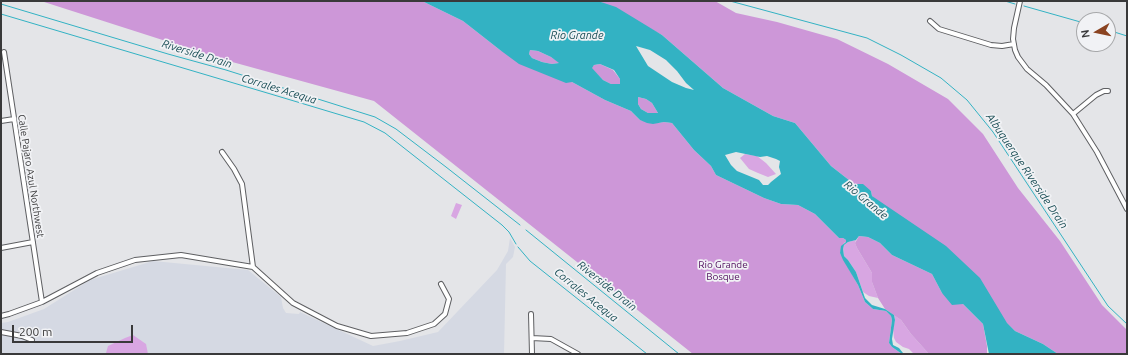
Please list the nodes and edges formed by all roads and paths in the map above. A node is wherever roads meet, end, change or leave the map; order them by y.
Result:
1 (1020, 1) edge
2 (930, 21) dead end
3 (1014, 44) junction
4 (4, 52) dead end
5 (1108, 91) dead end
6 (1073, 114) junction
7 (14, 119) junction
8 (1, 121) edge
9 (222, 152) dead end
10 (1127, 209) edge
11 (33, 242) junction
12 (1, 248) edge
13 (253, 267) junction
14 (441, 284) dead end
15 (42, 302) junction
16 (531, 314) dead end
17 (1, 316) edge
18 (1, 332) edge
19 (532, 338) junction
20 (32, 340) dead end
21 (532, 354) edge
22 (578, 354) edge

1 - 3 street
2 - 3 street
3 - 6 street
4 - 7 street, Calle Pajaro Azul Northwest
5 - 6 street
6 - 10 street
7 - 8 street
7 - 11 street, Calle Pajaro Azul Northwest
9 - 13 street
11 - 12 street
11 - 15 street, Calle Pajaro Azul Northwest
13 - 14 street
13 - 15 street
15 - 17 street
16 - 19 street
18 - 20 street
19 - 21 street
19 - 22 street

